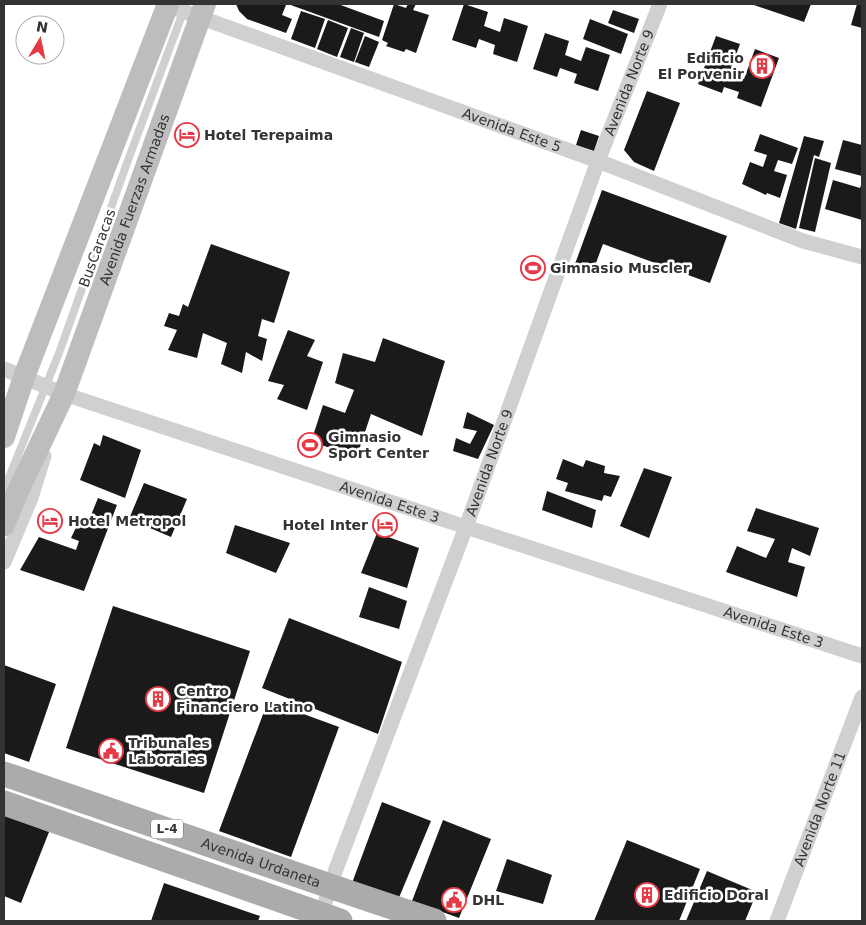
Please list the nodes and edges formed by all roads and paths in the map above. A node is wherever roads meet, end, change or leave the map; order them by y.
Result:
1 (660, 4) edge
2 (182, 7) edge
3 (598, 161) junction
4 (862, 257) edge
5 (14, 373) edge
6 (55, 390) junction
7 (4, 418) edge
8 (4, 438) edge
9 (9, 489) edge
10 (4, 525) edge
11 (466, 527) junction
12 (4, 562) edge
13 (862, 656) edge
14 (862, 698) edge
15 (4, 774) edge
16 (4, 803) edge
17 (330, 887) junction
18 (327, 919) edge
19 (434, 921) edge
20 (777, 921) edge

1 - 3 street, Avenida Norte 9
2 - 3 street, Avenida Este 5
2 - 5 main road
2 - 6 main road, Avenida Fuerzas Armadas
3 - 4 street, Avenida Este 5
3 - 11 street, Avenida Norte 9
5 - 6 street, Avenida Este 3
5 - 7 street
5 - 8 main road
6 - 9 main road, Avenida Fuerzas Armadas
6 - 11 street, Avenida Este 3
6 - 12 street
9 - 10 main road, Avenida Fuerzas Armadas
11 - 13 street, Avenida Este 3
11 - 17 street, Avenida Norte 9
14 - 20 street, Avenida Norte 11
15 - 17 main road, Avenida Urdaneta / L-4
16 - 18 main road, Avenida Urdaneta / L-4
17 - 18 street, Avenida Norte 9
17 - 19 main road, Avenida Urdaneta / L-4

